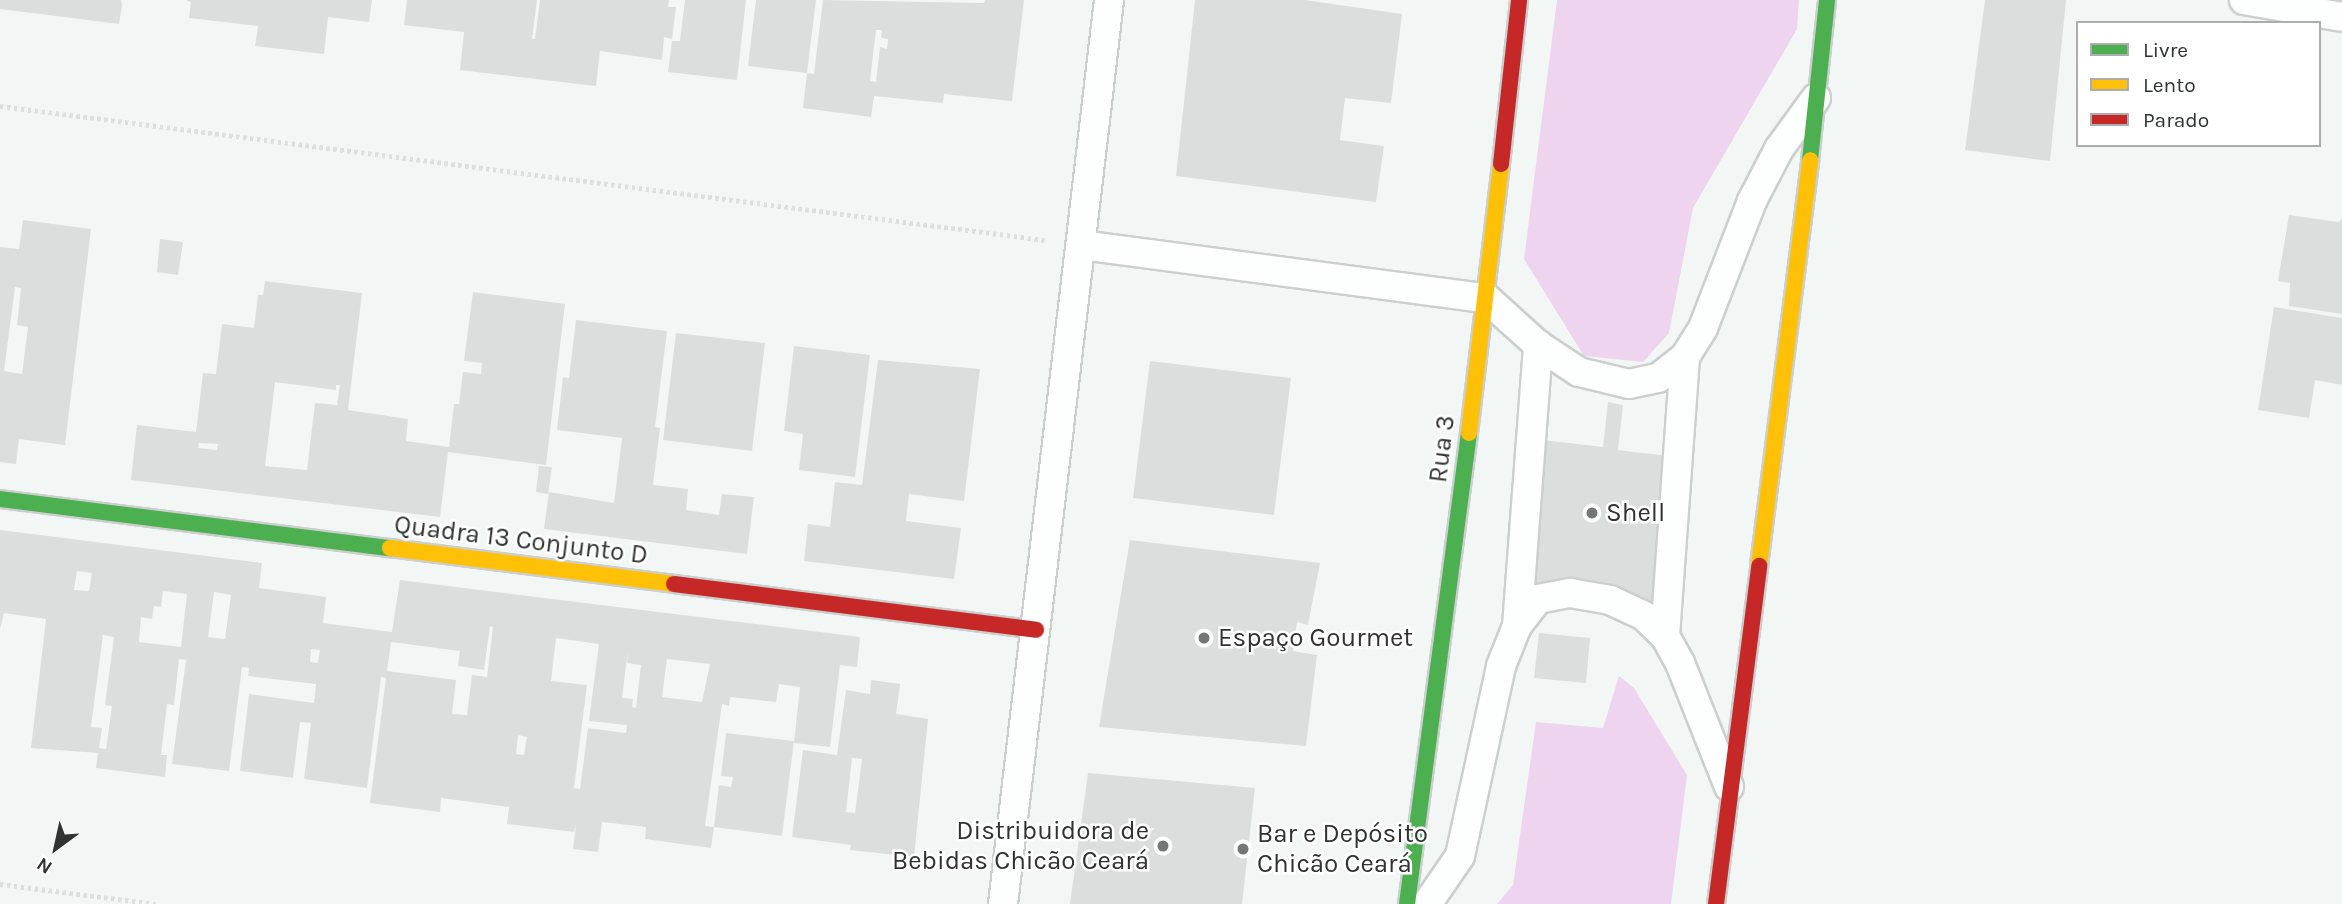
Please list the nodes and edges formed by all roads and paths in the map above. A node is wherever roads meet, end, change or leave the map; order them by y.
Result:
1 (1109, 0) edge
2 (1519, 0) edge
3 (1827, 0) edge
4 (2244, 0) edge
5 (2342, 17) edge
6 (1818, 95) junction
7 (0, 106) edge
8 (1081, 245) junction
9 (1486, 298) junction
10 (1538, 345) junction
11 (1685, 357) junction
12 (0, 499) edge
13 (1517, 626) junction
14 (1037, 630) junction
15 (1665, 636) junction
16 (1730, 789) junction
17 (0, 884) edge
18 (156, 904) edge
19 (1003, 904) edge
20 (1407, 904) edge
21 (1427, 904) edge
22 (1716, 904) edge

1 - 8 lane
2 - 9 main road, Rua 3
3 - 6 main road
4 - 5 lane
6 - 11 lane
6 - 16 main road
7 - 8 path
8 - 9 lane
8 - 14 lane
9 - 10 lane
9 - 20 main road, Rua 3
10 - 11 lane
10 - 13 lane
11 - 15 lane
12 - 14 main road, Quadra 13 Conjunto D
13 - 15 lane
13 - 21 lane
14 - 19 lane
15 - 16 lane
16 - 22 main road
17 - 18 path

